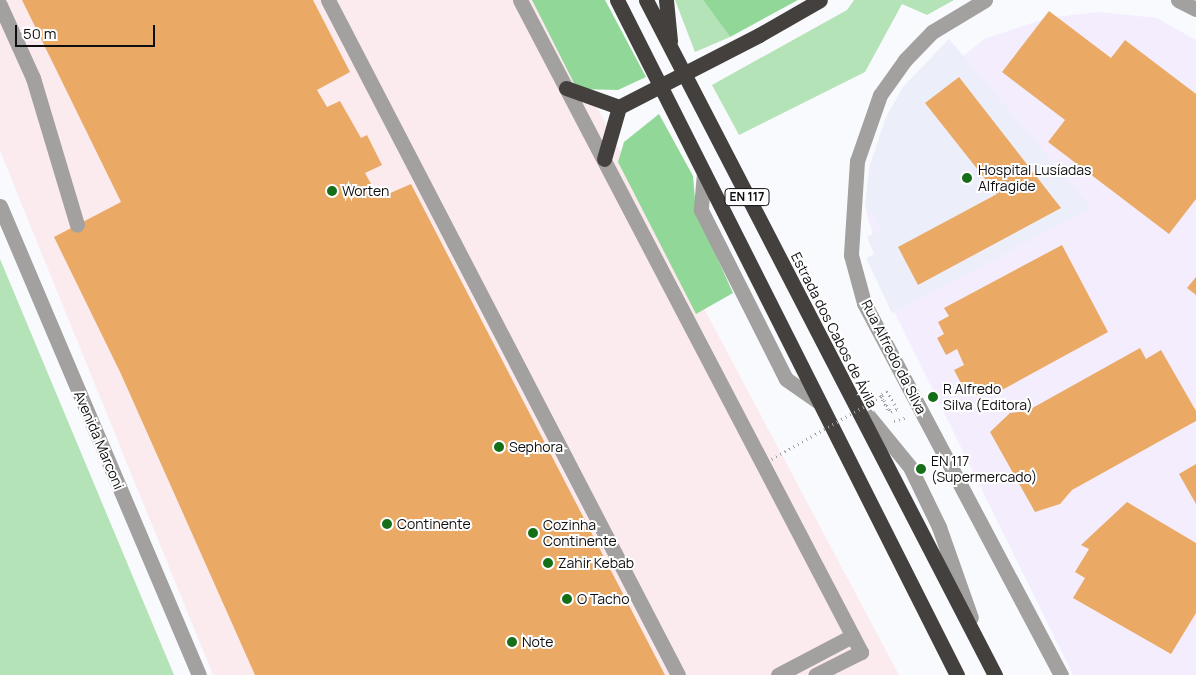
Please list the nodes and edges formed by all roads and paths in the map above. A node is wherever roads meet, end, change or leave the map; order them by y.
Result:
1 (328, 0) edge
2 (520, 0) edge
3 (617, 0) edge
4 (646, 0) edge
5 (666, 0) edge
6 (820, 0) edge
7 (985, 0) edge
8 (1178, 0) edge
9 (0, 5) edge
10 (1196, 9) edge
11 (670, 50) junction
12 (566, 88) junction
13 (619, 107) junction
14 (604, 159) junction
15 (0, 206) edge
16 (77, 225) dead end
17 (891, 416) dead end
18 (763, 464) junction
19 (852, 636) junction
20 (199, 675) edge
21 (678, 675) edge
22 (778, 675) edge
23 (815, 675) edge
24 (957, 675) edge
25 (995, 675) edge
26 (1061, 675) edge

1 - 21 street
2 - 12 street
3 - 24 highway, EN 117
4 - 11 highway, Estrada dos Cabos de Ávila / EN 117
5 - 11 highway
6 - 13 highway, bridge
7 - 26 street, Rua Alfredo da Silva
8 - 10 street
9 - 16 street
11 - 25 highway, Estrada dos Cabos de Ávila / EN 117
12 - 13 highway
12 - 14 street
13 - 14 highway
14 - 18 street
15 - 20 street, Avenida Marconi
17 - 18 path, bridge
18 - 19 street
19 - 22 street
19 - 23 street

